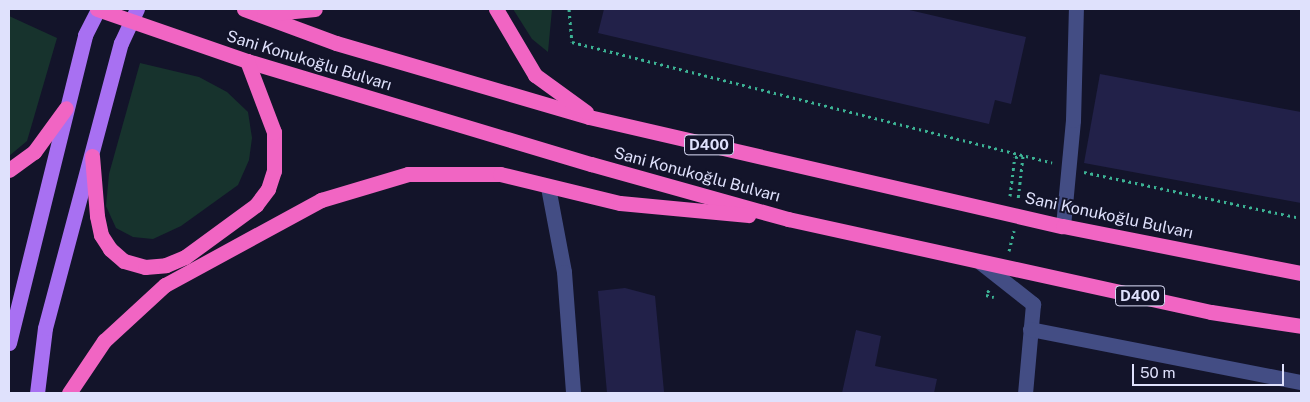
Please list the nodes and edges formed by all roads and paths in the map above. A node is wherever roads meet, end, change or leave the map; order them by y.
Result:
1 (97, 9) edge
2 (137, 9) edge
3 (244, 9) edge
4 (315, 9) edge
5 (496, 9) edge
6 (569, 9) edge
7 (1076, 9) edge
8 (259, 14) junction
9 (247, 61) junction
10 (66, 108) junction
11 (596, 119) junction
12 (92, 156) junction
13 (1068, 168) junction
14 (9, 170) edge
15 (548, 187) junction
16 (1012, 211) junction
17 (1301, 218) edge
18 (788, 219) junction
19 (1063, 226) junction
20 (1014, 228) dead end
21 (1007, 255) dead end
22 (980, 262) junction
23 (1301, 273) edge
24 (990, 287) dead end
25 (986, 295) dead end
26 (1301, 326) edge
27 (1030, 330) junction
28 (9, 344) edge
29 (1301, 382) edge
30 (37, 393) edge
31 (68, 393) edge
32 (573, 393) edge
33 (1025, 393) edge

1 - 9 highway, Sani Konukoğlu Bulvarı / D400
1 - 10 main road
2 - 12 main road
3 - 8 highway, Sani Konukoğlu Bulvarı / D400
4 - 8 highway
5 - 11 highway
6 - 13 path
7 - 13 street
8 - 11 highway, Sani Konukoğlu Bulvarı / D400
9 - 12 highway
9 - 18 highway, Sani Konukoğlu Bulvarı / D400
10 - 14 highway
10 - 28 main road
11 - 16 highway, Sani Konukoğlu Bulvarı / D400
12 - 30 main road
13 - 17 path
13 - 19 street
15 - 18 highway
15 - 31 highway
15 - 32 street
16 - 16 path
16 - 19 highway, Sani Konukoğlu Bulvarı / D400
18 - 22 highway, Sani Konukoğlu Bulvarı / D400
19 - 23 highway, Sani Konukoğlu Bulvarı / D400
20 - 21 path
22 - 26 highway, Sani Konukoğlu Bulvarı / D400
22 - 27 street
24 - 25 path
27 - 29 street
27 - 33 street

